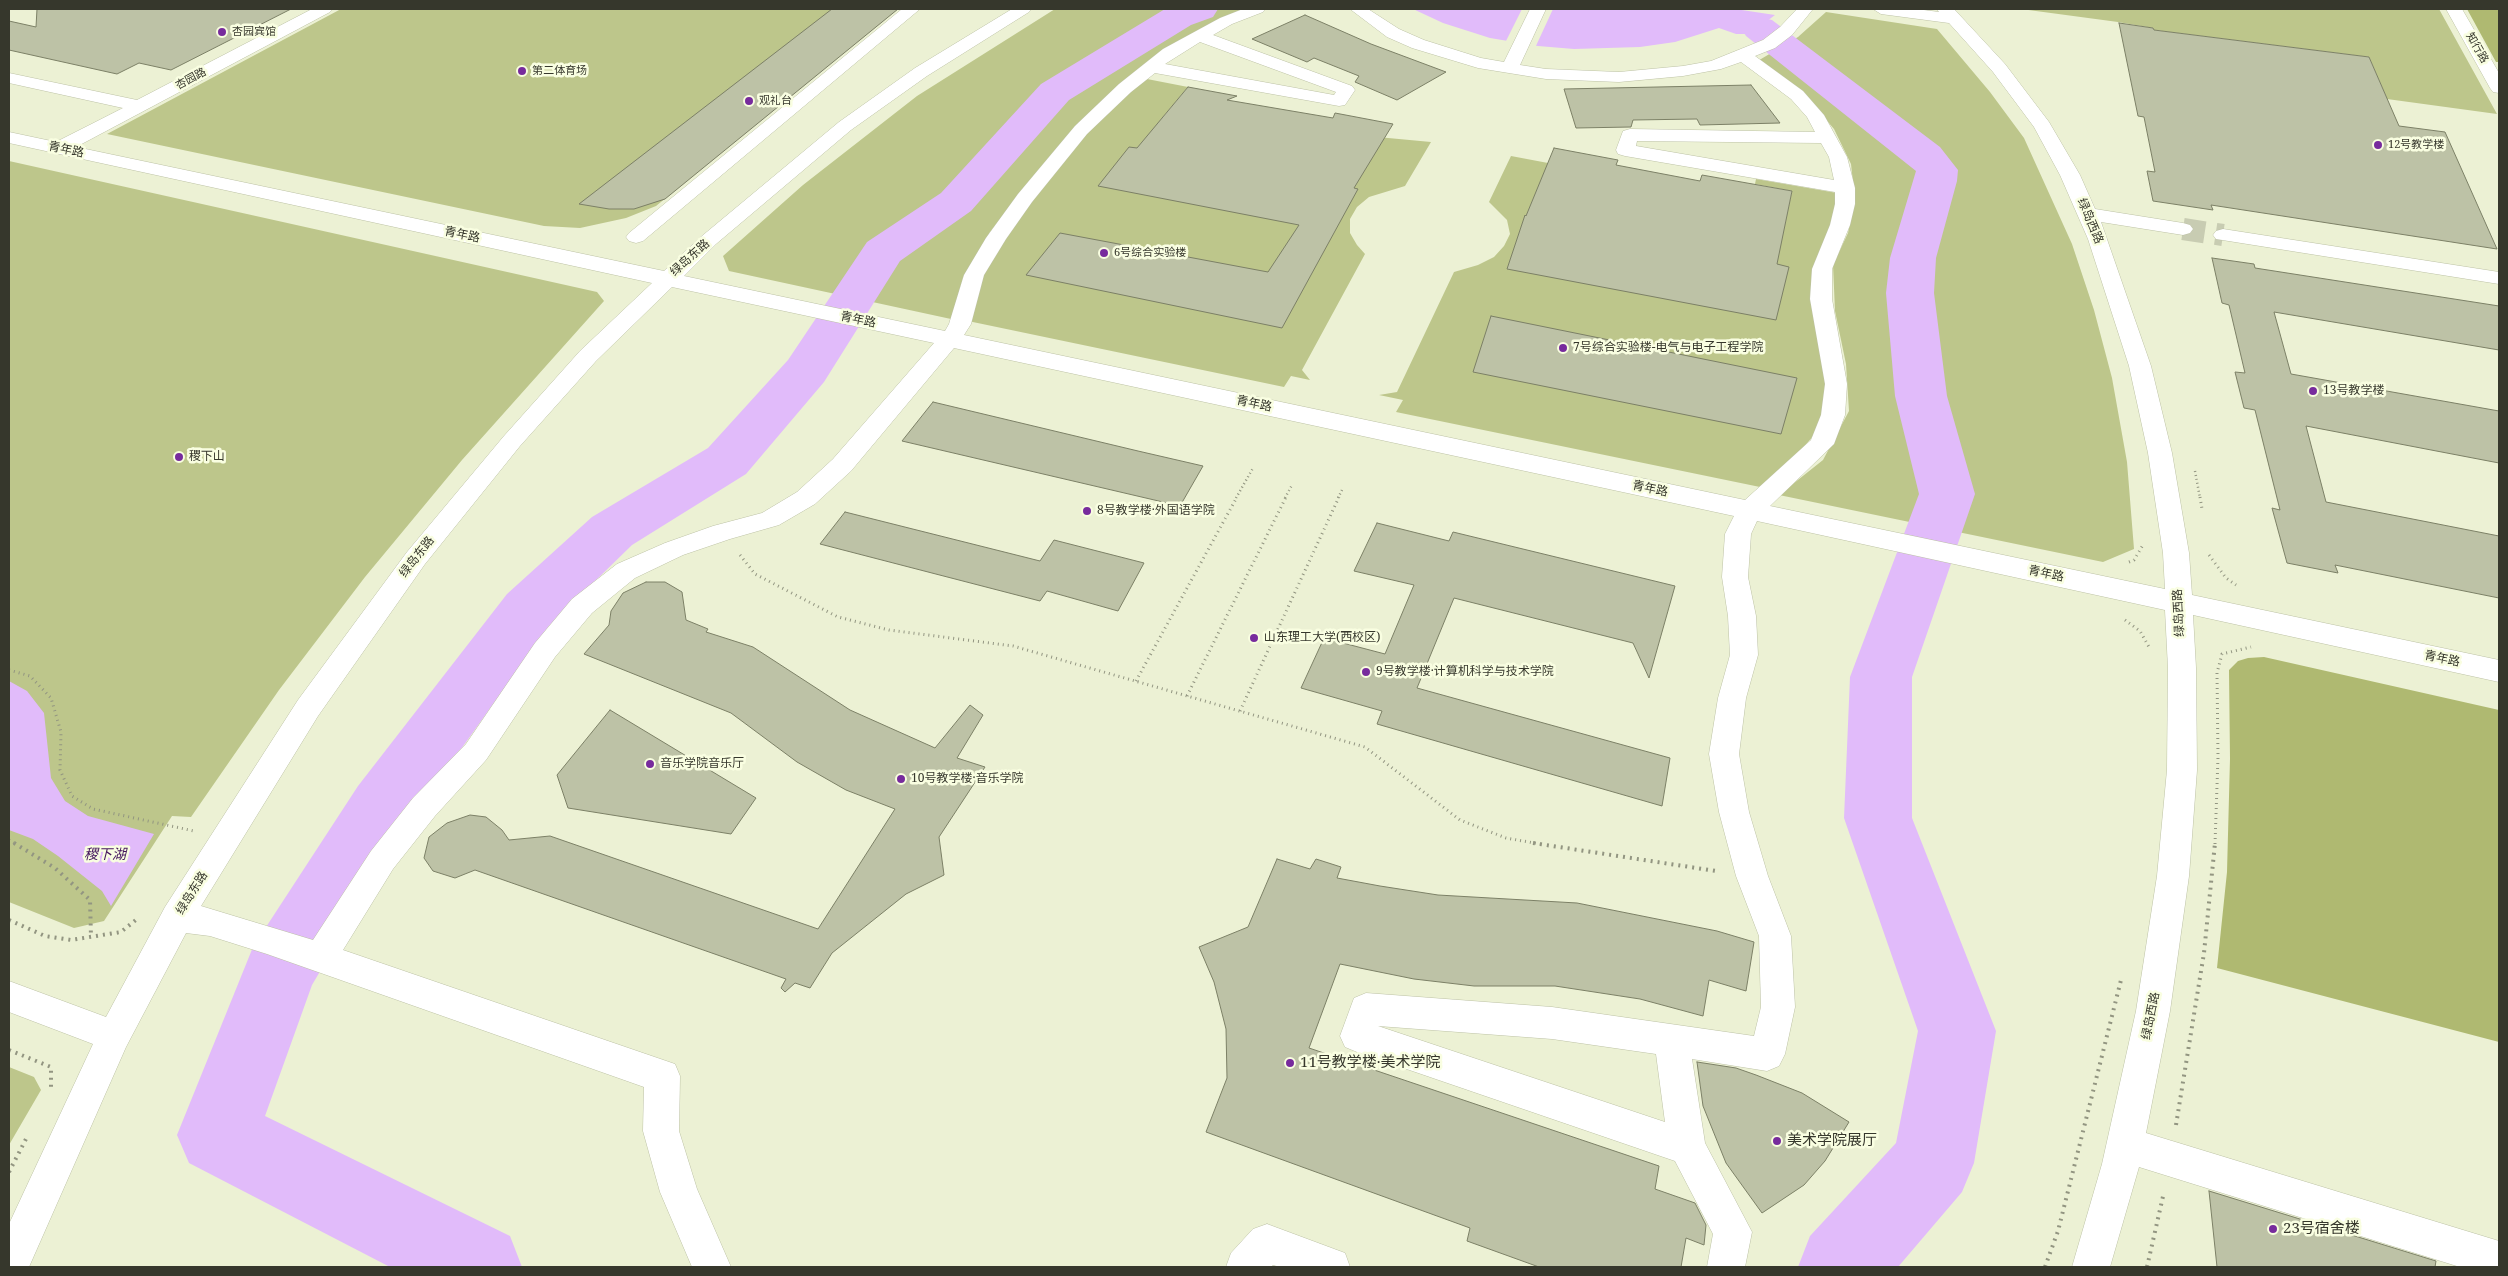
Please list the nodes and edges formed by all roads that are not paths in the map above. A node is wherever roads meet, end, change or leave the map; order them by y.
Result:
1 (324, 9) edge
2 (912, 9) edge
3 (1023, 9) edge
4 (1257, 9) edge
5 (1358, 9) edge
6 (1538, 9) edge
7 (1805, 9) edge
8 (1881, 9) edge
9 (2454, 9) edge
10 (1950, 14) edge
11 (1199, 36) junction
12 (1743, 55) junction
13 (1151, 67) junction
14 (1509, 69) junction
15 (9, 78) edge
16 (2499, 88) edge
17 (140, 106) junction
18 (9, 138) edge
19 (1829, 138) junction
20 (58, 148) junction
21 (1845, 188) junction
22 (2087, 214) junction
23 (2183, 229) tunnel mouth
24 (2223, 235) tunnel mouth
25 (636, 237) dead end
26 (2499, 278) edge
27 (667, 279) junction
28 (950, 339) junction
29 (1750, 511) junction
30 (2178, 602) junction
31 (2499, 671) edge
32 (177, 917) junction
33 (321, 957) junction
34 (9, 996) edge
35 (114, 1036) junction
36 (1672, 1040) junction
37 (2125, 1145) junction
38 (1687, 1147) junction
39 (2499, 1260) edge
40 (9, 1267) edge
41 (712, 1267) edge
42 (1245, 1267) edge
43 (1331, 1267) edge
44 (1726, 1267) edge
45 (2091, 1267) edge

1 - 17 street, 杏园路
2 - 25 street
3 - 27 street, 绿岛东路
4 - 11 street
5 - 14 street
6 - 14 street
7 - 12 street
8 - 10 street
9 - 16 street, 知行路
10 - 22 street, 绿岛西路
11 - 13 street
11 - 13 street
12 - 14 street
12 - 19 street
13 - 28 street
15 - 17 street
17 - 20 street, 杏园路
18 - 20 street, 青年路
19 - 21 street
19 - 21 street
20 - 27 street, 青年路
21 - 29 street
22 - 23 street
22 - 30 street, 绿岛西路
24 - 26 street
27 - 28 street, 青年路
27 - 32 street, 绿岛东路
28 - 29 street, 青年路
28 - 33 street
29 - 30 street, 青年路
29 - 36 street
30 - 31 street, 青年路
30 - 37 street, 绿岛西路
32 - 33 street
32 - 35 street, 绿岛东路
33 - 41 street
34 - 35 street
35 - 40 street, 绿岛东路
36 - 38 street
36 - 38 street
37 - 39 street
37 - 45 street, 绿岛西路
38 - 44 street
42 - 43 street

